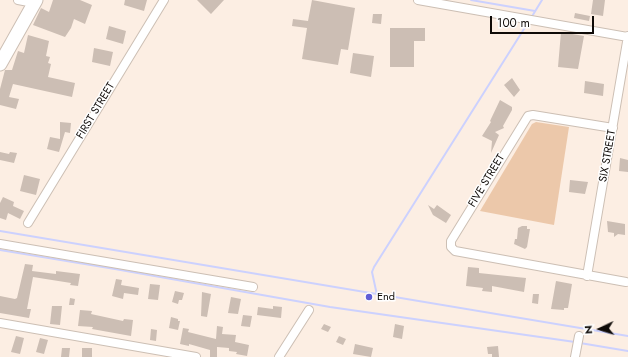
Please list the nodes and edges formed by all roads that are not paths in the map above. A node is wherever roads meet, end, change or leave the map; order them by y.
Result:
1 (18, 0) edge
2 (164, 0) edge
3 (418, 0) edge
4 (35, 1) edge
5 (447, 2) edge
6 (628, 37) edge
7 (0, 64) edge
8 (613, 128) junction
9 (28, 223) dead end
10 (0, 244) edge
11 (587, 276) junction
12 (626, 282) dead end
13 (253, 287) dead end
14 (309, 310) dead end
15 (0, 323) edge
16 (579, 336) dead end
17 (196, 357) edge
18 (279, 357) edge
19 (575, 357) edge

1 - 4 street
2 - 9 street, FIRST STREET
3 - 5 street
4 - 7 main road
5 - 6 street
6 - 8 street, SIX STREET
8 - 11 street, SIX STREET
8 - 11 street, FIVE STREET
10 - 13 street
11 - 12 street
14 - 18 street
15 - 17 street
16 - 19 street

